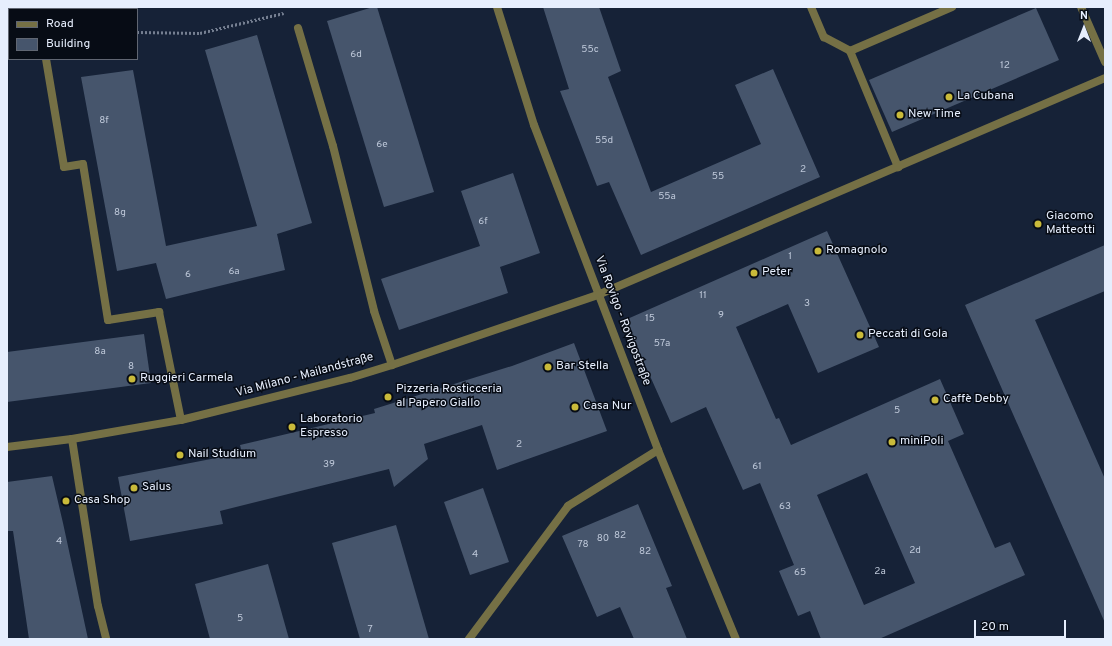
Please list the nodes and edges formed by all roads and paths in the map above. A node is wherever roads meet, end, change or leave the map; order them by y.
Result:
1 (497, 7) edge
2 (811, 7) edge
3 (952, 7) edge
4 (1081, 7) edge
5 (942, 9) edge
6 (292, 11) dead end
7 (298, 28) dead end
8 (138, 32) edge
9 (850, 51) junction
10 (46, 60) edge
11 (1105, 62) edge
12 (1105, 78) edge
13 (898, 167) junction
14 (600, 294) junction
15 (392, 365) junction
16 (181, 420) junction
17 (72, 439) junction
18 (7, 447) edge
19 (658, 450) junction
20 (106, 639) edge
21 (469, 639) edge
22 (736, 639) edge

1 - 14 street, Via Rovigo - Rovigostraße
2 - 9 street
3 - 5 street
4 - 11 street
5 - 9 street
6 - 8 path
7 - 15 street
9 - 13 street
10 - 16 street
12 - 13 street, Via Milano - Mailandstraße
13 - 14 street, Via Milano - Mailandstraße
14 - 15 street, Via Milano - Mailandstraße
14 - 19 street, Via Rovigo - Rovigostraße
15 - 16 street, Via Milano - Mailandstraße
16 - 17 street, Via Milano - Mailandstraße
17 - 18 street, Via Milano - Mailandstraße
17 - 20 street
19 - 21 street
19 - 22 street, Via Rovigo - Rovigostraße

